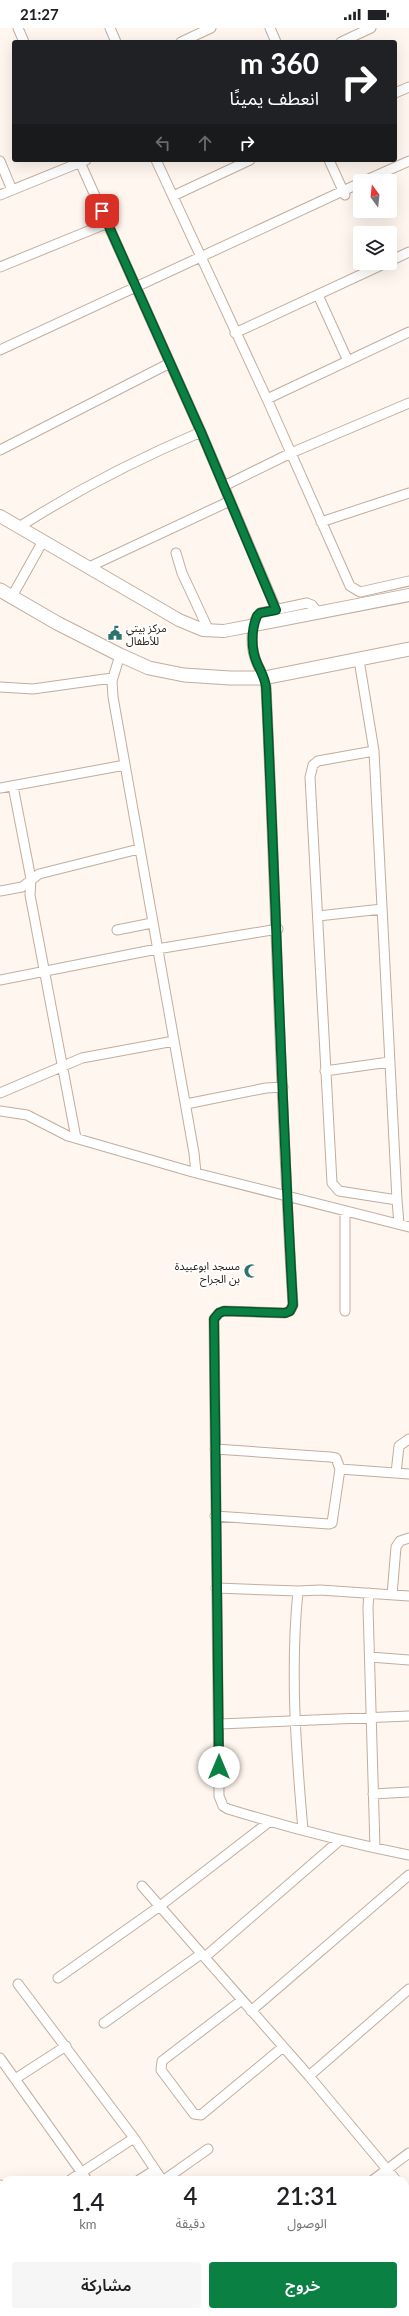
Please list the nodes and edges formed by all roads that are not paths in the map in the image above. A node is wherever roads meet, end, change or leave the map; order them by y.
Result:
1 (18, 28) edge
2 (110, 28) edge
3 (211, 28) edge
4 (270, 28) edge
5 (371, 28) edge
6 (23, 40) edge
7 (115, 40) edge
8 (185, 40) edge
9 (275, 40) edge
10 (345, 40) edge
11 (409, 87) edge
12 (397, 92) edge
13 (409, 161) edge
14 (0, 162) edge
15 (80, 162) edge
16 (82, 162) edge
17 (157, 162) edge
18 (246, 162) edge
19 (330, 162) edge
20 (409, 166) edge
21 (380, 174) edge
22 (391, 174) edge
23 (353, 187) edge
24 (12, 190) junction
25 (353, 190) edge
26 (343, 193) junction
27 (0, 195) edge
28 (173, 196) junction
29 (108, 223) junction
30 (409, 252) edge
31 (397, 258) edge
32 (201, 259) junction
33 (0, 267) edge
34 (371, 270) edge
35 (138, 289) junction
36 (318, 295) junction
37 (409, 332) edge
38 (235, 333) junction
39 (0, 350) edge
40 (0, 355) edge
41 (348, 361) junction
42 (170, 363) junction
43 (267, 399) junction
44 (409, 403) edge
45 (201, 432) junction
46 (0, 450) edge
47 (291, 453) junction
48 (224, 486) junction
49 (409, 493) edge
50 (230, 501) junction
51 (0, 516) edge
52 (321, 522) junction
53 (19, 527) junction
54 (43, 541) junction
55 (176, 553) dead end
56 (89, 566) junction
57 (409, 581) edge
58 (0, 582) edge
59 (0, 590) edge
60 (15, 591) junction
61 (409, 595) edge
62 (276, 610) junction
63 (318, 613) junction
64 (254, 626) junction
65 (208, 632) junction
66 (409, 648) edge
67 (120, 655) junction
68 (359, 660) junction
69 (162, 670) junction
70 (112, 678) junction
71 (264, 678) junction
72 (0, 687) edge
73 (374, 751) junction
74 (125, 765) junction
75 (13, 786) junction
76 (0, 788) edge
77 (139, 849) junction
78 (31, 879) junction
79 (0, 891) edge
80 (382, 909) junction
81 (318, 916) junction
82 (152, 923) junction
83 (278, 929) junction
84 (117, 930) dead end
85 (157, 949) junction
86 (44, 972) junction
87 (0, 980) edge
88 (174, 1041) junction
89 (389, 1062) junction
90 (62, 1065) junction
91 (325, 1071) junction
92 (283, 1087) junction
93 (0, 1093) edge
94 (186, 1104) junction
95 (0, 1111) edge
96 (76, 1138) junction
97 (196, 1173) junction
98 (286, 1197) junction
99 (397, 1200) junction
100 (344, 1212) junction
101 (399, 1224) junction
102 (409, 1227) edge
103 (345, 1311) dead end
104 (409, 1439) edge
105 (215, 1449) junction
106 (340, 1468) junction
107 (396, 1474) junction
108 (409, 1474) edge
109 (215, 1516) junction
110 (409, 1538) edge
111 (216, 1588) junction
112 (298, 1591) junction
113 (369, 1593) junction
114 (392, 1595) junction
115 (409, 1596) edge
116 (370, 1658) junction
117 (409, 1660) edge
118 (409, 1716) edge
119 (371, 1717) junction
120 (294, 1722) junction
121 (219, 1724) junction
122 (409, 1792) edge
123 (373, 1794) junction
124 (269, 1822) junction
125 (303, 1830) junction
126 (340, 1840) junction
127 (375, 1848) junction
128 (409, 1855) edge
129 (409, 1875) edge
130 (142, 1886) dead end
131 (160, 1906) junction
132 (203, 1955) junction
133 (58, 1978) dead end
134 (18, 1984) dead end
135 (409, 1989) edge
136 (242, 2000) junction
137 (251, 2011) junction
138 (104, 2023) dead end
139 (66, 2046) junction
140 (283, 2048) junction
141 (0, 2058) edge
142 (308, 2076) junction
143 (15, 2079) junction
144 (134, 2138) junction
145 (208, 2149) dead end
146 (409, 2152) edge
147 (388, 2169) junction
148 (155, 2170) junction
149 (84, 2176) edge
150 (145, 2176) edge
151 (160, 2176) edge
152 (169, 2176) edge
153 (378, 2176) edge
154 (393, 2176) edge

1 - 6 street
2 - 7 street
3 - 8 street
4 - 9 street
5 - 10 street
11 - 12 street
13 - 21 street
14 - 24 street
15 - 24 street
16 - 29 street
17 - 28 street
18 - 28 street
19 - 26 street
20 - 22 street
23 - 26 street
24 - 27 street
25 - 26 street
26 - 32 street
28 - 32 street
29 - 33 street
29 - 35 street
30 - 31 street
32 - 35 street
32 - 38 street
34 - 36 street
35 - 39 street
35 - 40 street
35 - 42 street
36 - 38 street
36 - 41 street
37 - 41 street
38 - 43 street
41 - 43 street
42 - 45 street
42 - 46 street
43 - 47 street
44 - 47 street
45 - 48 street
45 - 53 street
47 - 48 street
47 - 52 street
48 - 50 street
49 - 52 street
50 - 56 street
50 - 62 street
51 - 53 street
52 - 57 street
53 - 54 street
54 - 56 street
54 - 60 street
55 - 65 street
56 - 65 street
58 - 60 main road
59 - 67 main road
60 - 69 main road
61 - 63 street
62 - 63 street
62 - 64 street
63 - 64 street
64 - 65 street
64 - 71 street
66 - 68 main road
67 - 69 main road
67 - 70 street
68 - 71 main road
68 - 73 street
69 - 71 main road
70 - 72 street
70 - 74 street
71 - 83 street
73 - 80 street
73 - 81 street
74 - 75 street
74 - 77 street
75 - 76 street
75 - 78 street
77 - 78 street
77 - 82 street
78 - 79 street
78 - 86 street
80 - 81 street
80 - 89 street
81 - 91 street
82 - 84 street
82 - 85 street
83 - 85 street
83 - 92 street
85 - 86 street
85 - 88 street
86 - 87 street
86 - 90 street
88 - 90 street
88 - 94 street
89 - 91 street
89 - 99 street
90 - 93 street
90 - 96 street
91 - 99 street
92 - 94 street
92 - 98 street
94 - 97 street
95 - 96 street
96 - 97 street
97 - 98 street
98 - 100 street
98 - 105 street
99 - 101 street
100 - 101 street
100 - 103 street
101 - 102 street
104 - 107 street
105 - 106 street
105 - 109 street
106 - 107 street
106 - 109 street
107 - 108 street
109 - 111 street
110 - 114 street
111 - 112 street
111 - 121 street
112 - 113 street
112 - 120 street
113 - 114 street
113 - 116 street
114 - 115 street
116 - 117 street
116 - 119 street
118 - 119 street
119 - 120 street
119 - 123 street
120 - 121 street
120 - 125 street
121 - 124 street
122 - 123 street
123 - 127 street
124 - 125 street
124 - 131 street
125 - 126 street
126 - 127 street
126 - 132 street
127 - 128 street
129 - 137 street
130 - 131 street
131 - 132 street
131 - 133 street
132 - 136 street
132 - 138 street
134 - 139 street
135 - 142 street
136 - 137 street
136 - 140 street
137 - 140 street
139 - 143 street
139 - 144 street
140 - 142 street
141 - 143 street
142 - 147 street
143 - 149 street
144 - 148 street
144 - 149 street
145 - 152 street
146 - 147 street
147 - 153 street
147 - 154 street
148 - 150 street
148 - 151 street

